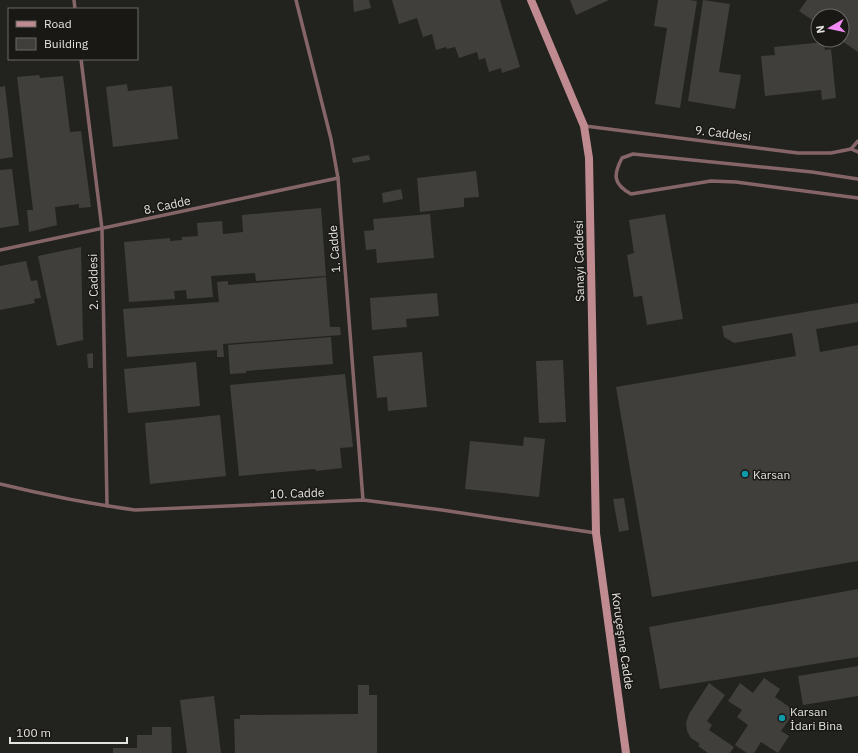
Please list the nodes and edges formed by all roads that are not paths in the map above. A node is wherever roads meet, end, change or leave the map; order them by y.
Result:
1 (296, 0) edge
2 (531, 0) edge
3 (81, 60) edge
4 (584, 126) junction
5 (858, 140) edge
6 (851, 149) junction
7 (858, 152) edge
8 (338, 178) junction
9 (858, 179) edge
10 (858, 198) edge
11 (102, 229) junction
12 (0, 250) edge
13 (0, 484) edge
14 (363, 500) junction
15 (107, 506) junction
16 (596, 533) junction
17 (626, 753) edge

1 - 8 lane, 1. Cadde
2 - 4 street, Sanayi Caddesi
3 - 11 lane, 2. Caddesi
4 - 6 lane, 9. Caddesi
4 - 16 street, Sanayi Caddesi
5 - 6 lane
6 - 7 lane
8 - 11 lane, 8. Cadde
8 - 14 lane, 1. Cadde
9 - 10 lane
11 - 12 lane, 8. Cadde
11 - 15 lane, 2. Caddesi
13 - 15 lane, 10. Cadde
14 - 15 lane, 10. Cadde
14 - 16 lane, 10. Cadde
16 - 17 street, Koruçeşme Cadde

